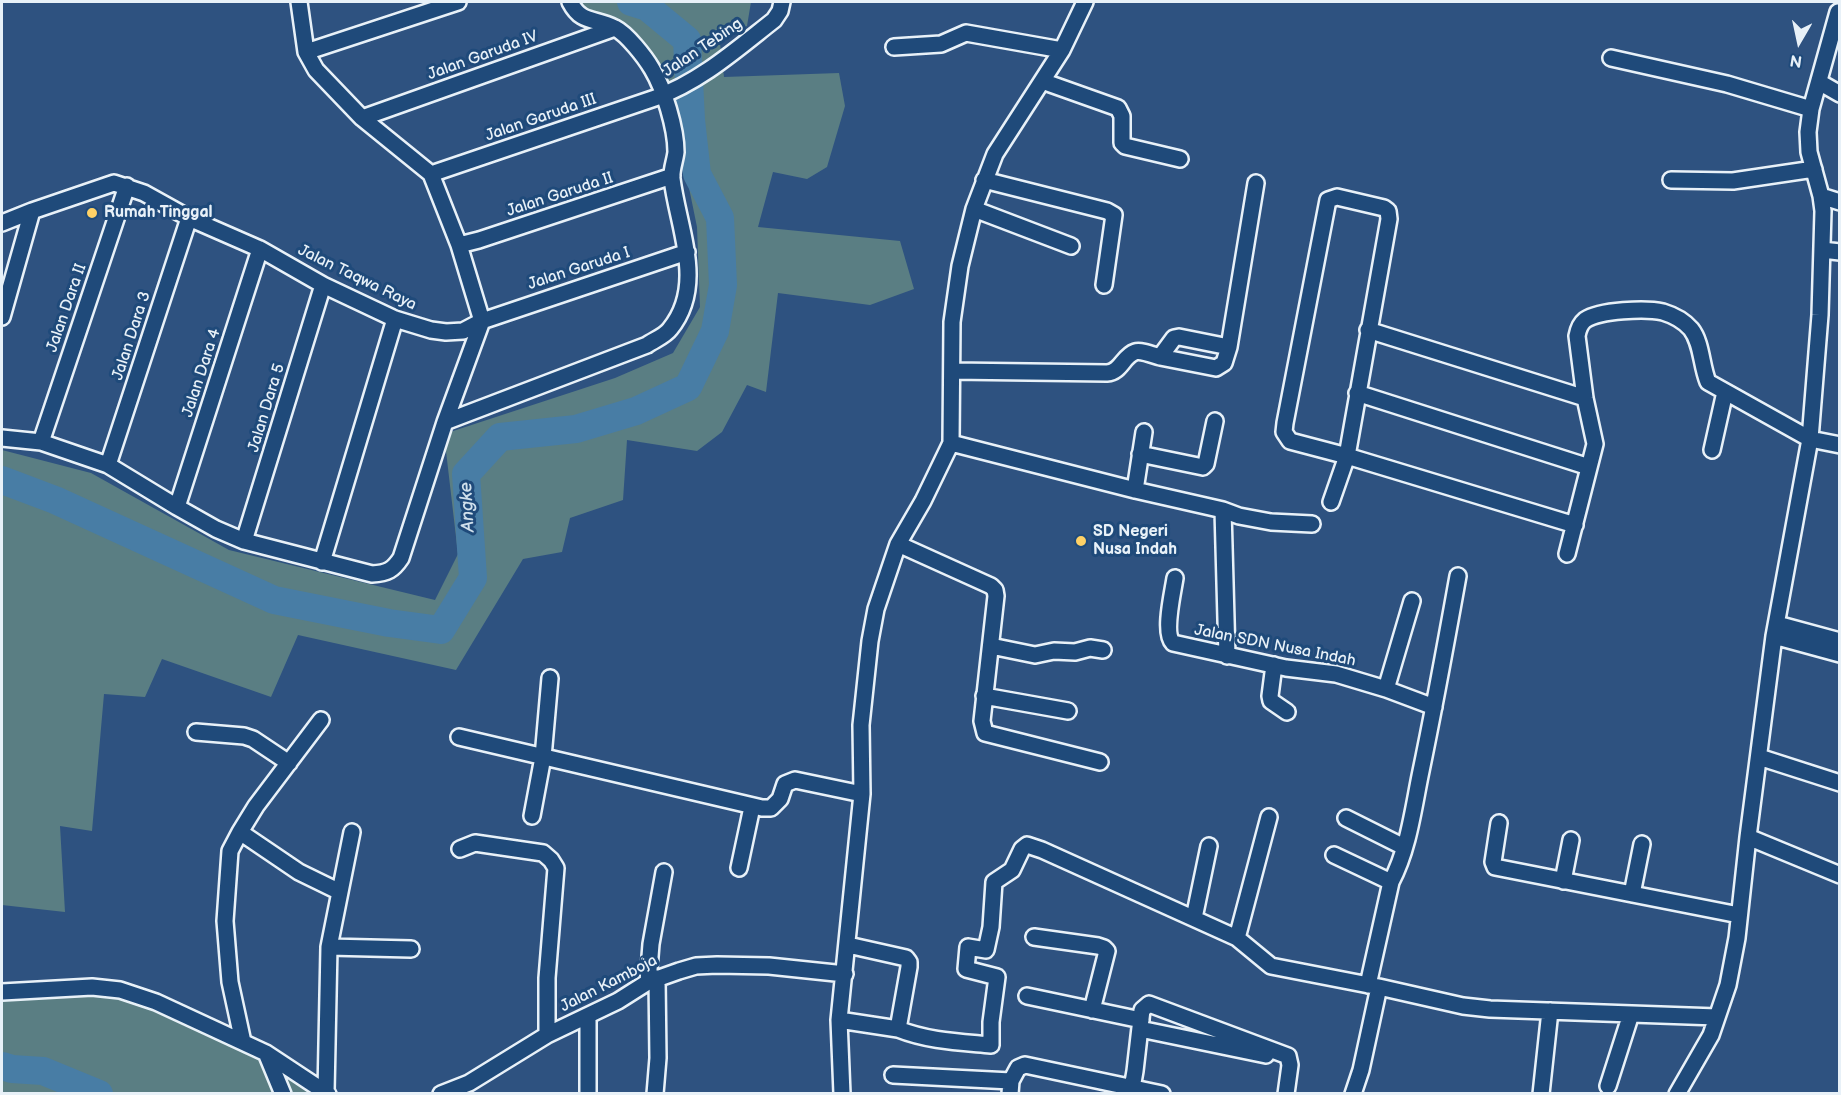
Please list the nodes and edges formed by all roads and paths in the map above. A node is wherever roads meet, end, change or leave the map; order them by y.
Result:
1 (299, 2) edge
2 (458, 2) edge
3 (570, 2) edge
4 (782, 2) edge
5 (1085, 2) edge
6 (1837, 9) edge
7 (615, 28) junction
8 (894, 47) dead end
9 (1062, 50) junction
10 (306, 52) junction
11 (1611, 58) dead end
12 (1042, 81) junction
13 (1819, 82) junction
14 (1839, 94) edge
15 (663, 95) junction
16 (1811, 109) junction
17 (362, 118) junction
18 (1180, 159) dead end
19 (1814, 169) junction
20 (431, 174) junction
21 (672, 176) junction
22 (984, 180) junction
23 (1671, 180) dead end
24 (1256, 183) dead end
25 (127, 186) junction
26 (1821, 196) junction
27 (1839, 202) edge
28 (974, 209) junction
29 (32, 211) junction
30 (189, 218) junction
31 (2, 223) edge
32 (459, 245) junction
33 (1071, 246) dead end
34 (260, 249) junction
35 (1822, 250) junction
36 (687, 252) junction
37 (1839, 252) edge
38 (324, 285) junction
39 (1104, 285) dead end
40 (2, 317) edge
41 (395, 319) junction
42 (482, 321) junction
43 (1368, 330) junction
44 (1229, 347) junction
45 (1160, 357) junction
46 (952, 371) junction
47 (1725, 392) junction
48 (1357, 393) junction
49 (1585, 398) junction
50 (1215, 421) dead end
51 (445, 422) junction
52 (1143, 432) dead end
53 (2, 438) edge
54 (1810, 439) junction
55 (41, 442) junction
56 (951, 443) junction
57 (1839, 445) edge
58 (1712, 450) dead end
59 (1140, 454) junction
60 (1347, 456) junction
61 (108, 465) junction
62 (1589, 467) junction
63 (1135, 490) junction
64 (1331, 502) dead end
65 (177, 507) junction
66 (1223, 510) junction
67 (1312, 524) dead end
68 (1575, 525) junction
69 (244, 541) junction
70 (897, 544) junction
71 (1567, 554) dead end
72 (322, 562) junction
73 (1458, 576) dead end
74 (1175, 578) dead end
75 (1412, 601) dead end
76 (1775, 630) junction
77 (1839, 641) edge
78 (991, 646) junction
79 (1103, 650) dead end
80 (1839, 654) edge
81 (1227, 656) junction
82 (1274, 665) junction
83 (550, 678) dead end
84 (1386, 689) junction
85 (984, 696) junction
86 (1434, 707) junction
87 (1068, 711) dead end
88 (1287, 712) dead end
89 (321, 720) dead end
90 (196, 732) dead end
91 (459, 737) dead end
92 (543, 757) junction
93 (1759, 757) junction
94 (1100, 762) dead end
95 (289, 763) junction
96 (1839, 783) edge
97 (862, 794) junction
98 (752, 807) junction
99 (532, 816) dead end
100 (1269, 817) dead end
101 (1346, 818) dead end
102 (1499, 823) dead end
103 (240, 832) junction
104 (352, 832) dead end
105 (1748, 837) junction
106 (1571, 840) dead end
107 (1642, 843) dead end
108 (1209, 846) dead end
109 (1404, 847) junction
110 (460, 849) dead end
111 (1334, 855) dead end
112 (739, 868) dead end
113 (664, 872) dead end
114 (1839, 875) edge
115 (1563, 881) junction
116 (1391, 882) junction
117 (340, 892) junction
118 (1632, 894) junction
119 (1739, 915) junction
120 (1194, 918) junction
121 (1034, 937) dead end
122 (1237, 938) junction
123 (848, 945) junction
124 (329, 947) junction
125 (411, 949) dead end
126 (845, 974) junction
127 (652, 980) junction
128 (1373, 986) junction
129 (2, 993) edge
130 (1027, 996) dead end
131 (1092, 1010) junction
132 (1550, 1011) junction
133 (1631, 1014) junction
134 (588, 1016) junction
135 (1717, 1017) junction
136 (839, 1020) junction
137 (1141, 1025) junction
138 (898, 1029) junction
139 (547, 1035) junction
140 (243, 1042) junction
141 (266, 1053) junction
142 (1290, 1059) junction
143 (893, 1075) dead end
144 (1608, 1086) dead end
145 (1011, 1087) edge
146 (1131, 1090) edge
147 (327, 1093) edge
148 (283, 1094) edge
149 (441, 1094) edge
150 (588, 1094) edge
151 (655, 1094) edge
152 (842, 1094) edge
153 (1162, 1094) edge
154 (1286, 1094) edge
155 (1353, 1094) edge
156 (1541, 1094) edge
157 (1677, 1094) edge

1 - 10 street
2 - 10 street
3 - 7 street
4 - 15 street, Jalan Tebing
5 - 9 street
6 - 13 street
7 - 15 street
7 - 17 street, Jalan Garuda IV
8 - 9 street
9 - 12 street
10 - 17 street
11 - 16 street
12 - 18 street
12 - 22 street
13 - 14 street
13 - 16 street
15 - 20 street, Jalan Garuda III
15 - 21 street
16 - 19 street
17 - 20 street
19 - 23 street
19 - 26 street
20 - 32 street
21 - 32 street, Jalan Garuda II
21 - 36 street
22 - 28 street
22 - 39 street
24 - 44 street
25 - 29 street, Jalan Taqwa Raya
25 - 30 street, Jalan Taqwa Raya
25 - 55 street, Jalan Dara II
26 - 27 street
26 - 35 street
28 - 33 street
28 - 46 street
29 - 31 street, Jalan Taqwa Raya
29 - 40 street
30 - 34 street, Jalan Taqwa Raya
30 - 61 street, Jalan Dara 3
32 - 42 street
34 - 38 street, Jalan Taqwa Raya
34 - 65 street, Jalan Dara 4
35 - 37 street
35 - 54 street
36 - 42 street, Jalan Garuda I
36 - 51 street
38 - 41 street, Jalan Taqwa Raya
38 - 69 street, Jalan Dara 5
41 - 42 street, Jalan Taqwa Raya
41 - 72 street
42 - 51 street
43 - 48 street
43 - 49 street
43 - 60 street
44 - 45 street
44 - 45 street
45 - 46 street
46 - 56 street
47 - 49 street
47 - 54 street
47 - 58 street
48 - 60 street
48 - 62 street
49 - 62 street
50 - 59 street
51 - 72 street
52 - 59 street
53 - 55 street
54 - 57 street
54 - 76 street
55 - 61 street
56 - 63 street
56 - 70 street
59 - 63 street
60 - 64 street
60 - 68 street
61 - 65 street
62 - 68 street
63 - 66 street
65 - 69 street
66 - 67 street
66 - 81 street
68 - 71 street
69 - 72 street
70 - 78 street
70 - 97 street
73 - 86 street
74 - 81 street, Jalan SDN Nusa Indah
75 - 84 street
76 - 77 street
76 - 80 street
76 - 93 street
78 - 79 street
78 - 85 street
81 - 82 street, Jalan SDN Nusa Indah
82 - 84 street, Jalan SDN Nusa Indah
82 - 88 street
83 - 92 street
84 - 86 street, Jalan SDN Nusa Indah
85 - 87 street
85 - 94 street
86 - 109 street
89 - 95 street
90 - 95 street
91 - 92 street
92 - 98 street
92 - 99 street
93 - 96 street
93 - 105 street
95 - 103 street
97 - 98 street
97 - 123 street
98 - 112 street
100 - 122 street
101 - 109 street
102 - 115 street
103 - 117 street
103 - 140 street
104 - 117 street
105 - 114 street
105 - 119 street
106 - 115 street
107 - 118 street
108 - 120 street
109 - 116 street
110 - 139 street
111 - 116 street
113 - 127 street
115 - 118 street
116 - 128 street
117 - 124 street
118 - 119 street
119 - 135 street
120 - 122 street
120 - 138 street
121 - 131 street
122 - 128 street
123 - 126 street
123 - 138 street
124 - 125 street
124 - 147 street
126 - 127 street, Jalan Kamboja
126 - 136 street
127 - 134 street, Jalan Kamboja
127 - 151 street
128 - 132 street
128 - 155 street
129 - 140 street
130 - 131 street
131 - 137 street
132 - 133 street
132 - 156 street
133 - 135 street
133 - 144 street
134 - 139 street, Jalan Kamboja
134 - 150 street
135 - 157 street
136 - 138 street
136 - 152 street
137 - 142 street
137 - 142 street
137 - 146 street
139 - 149 street, Jalan Kamboja
140 - 141 street
141 - 147 street
141 - 148 street
142 - 154 street
143 - 145 street
145 - 146 street
146 - 153 street

